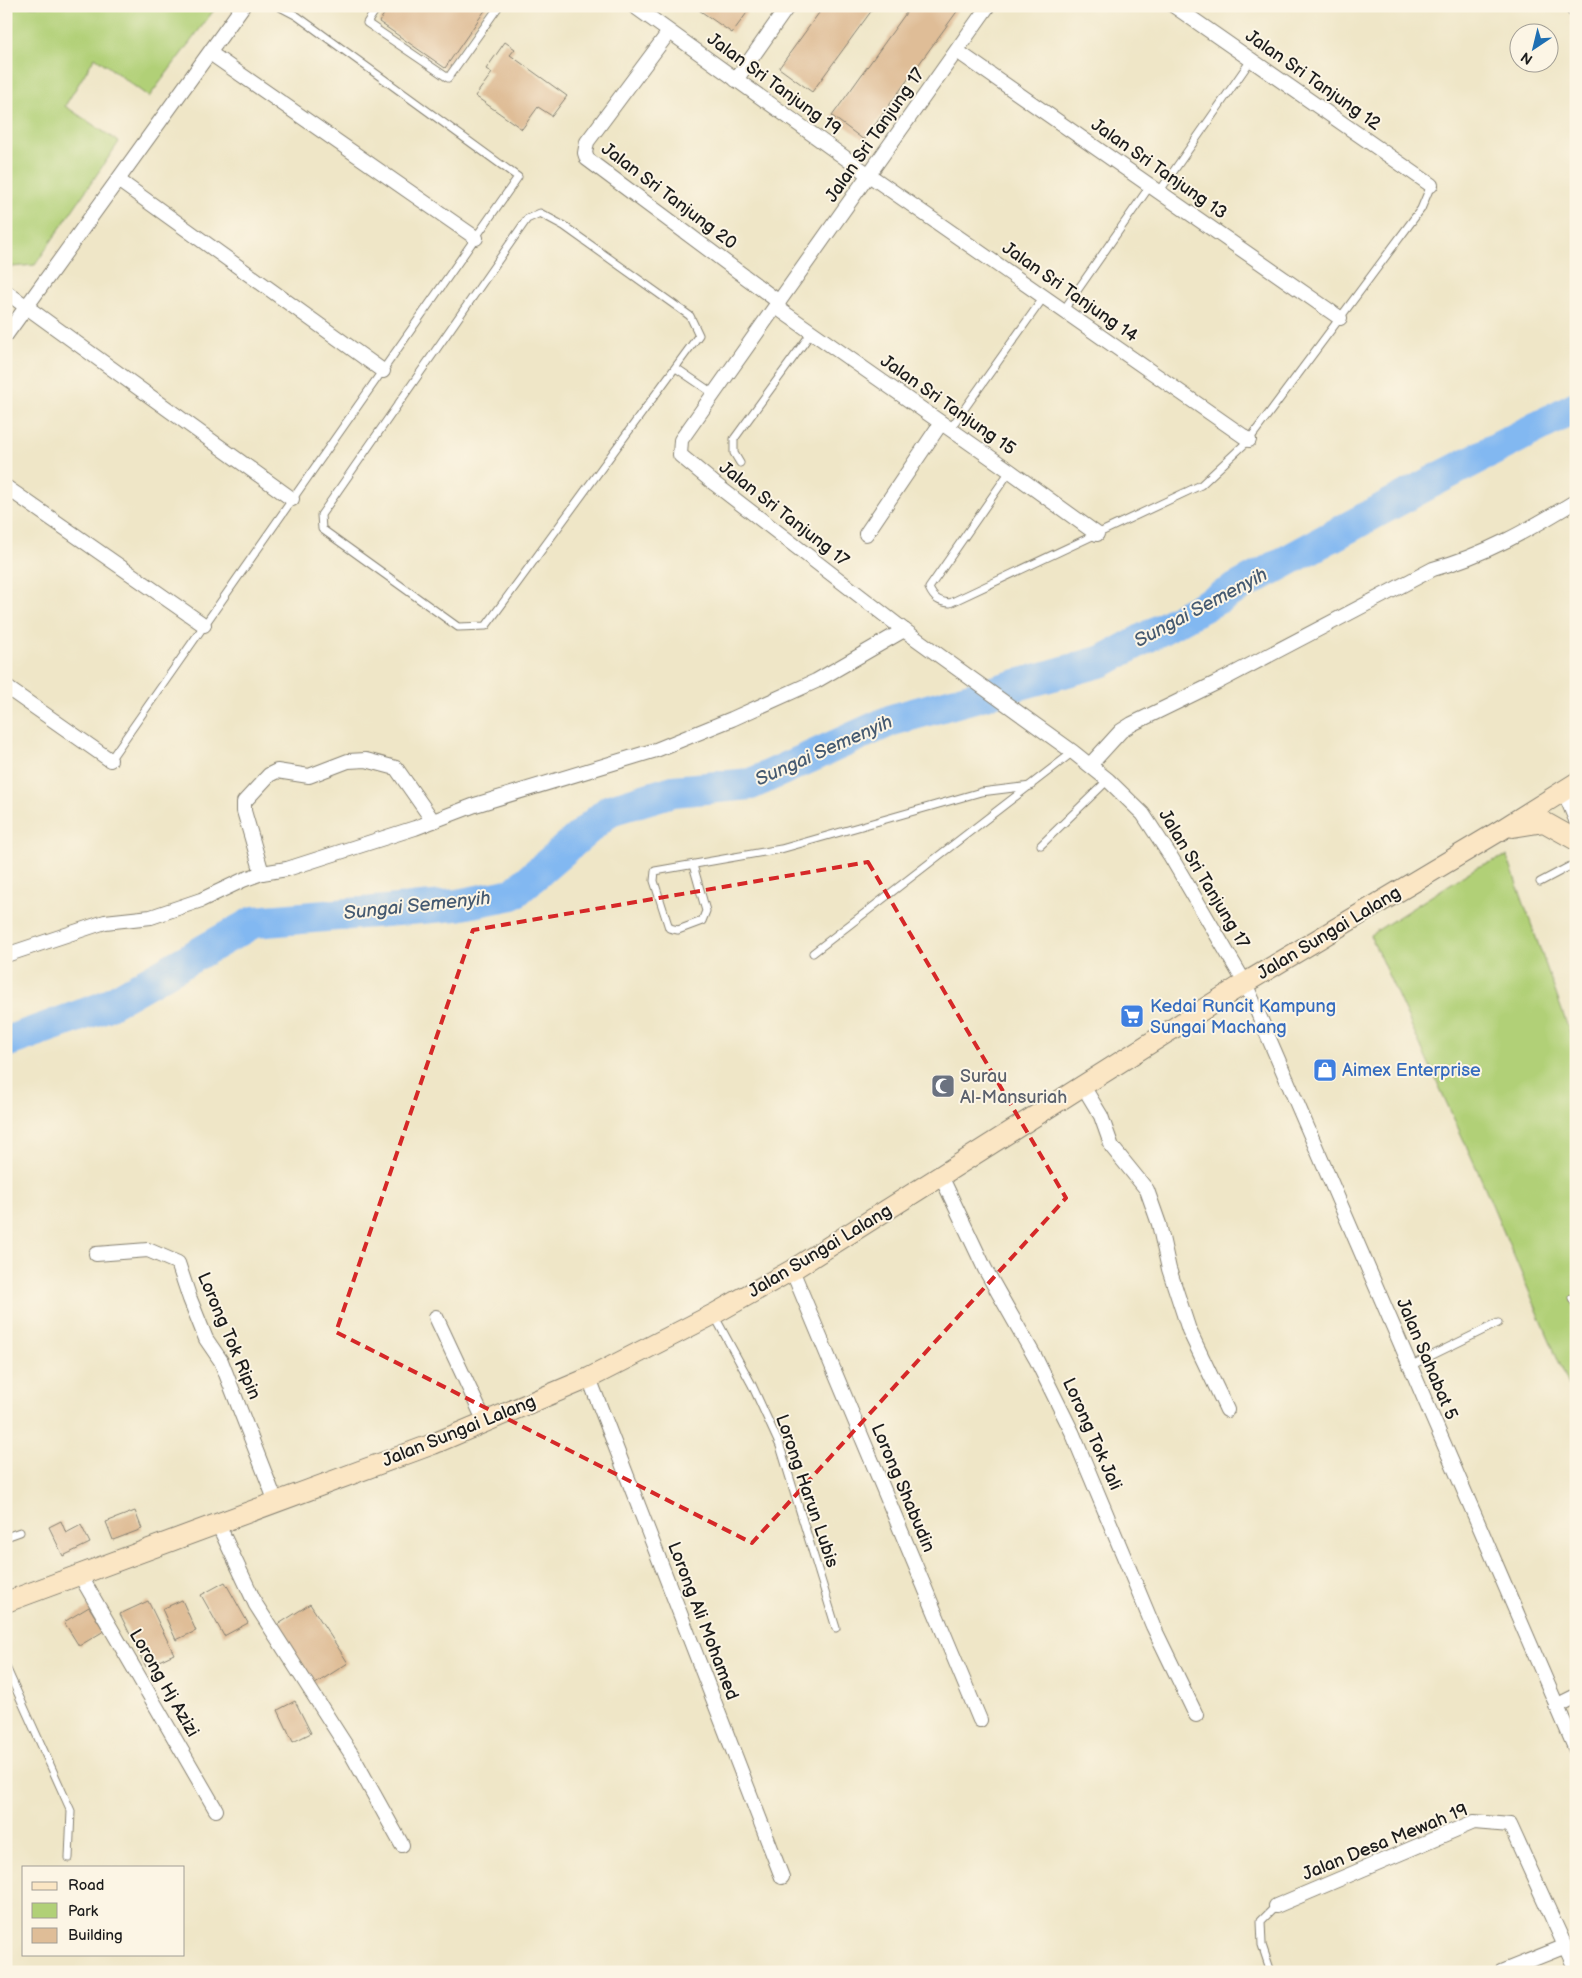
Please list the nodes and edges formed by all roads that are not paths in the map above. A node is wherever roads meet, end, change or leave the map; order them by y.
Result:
1 (243, 6) edge
2 (278, 6) edge
3 (378, 6) edge
4 (499, 6) edge
5 (634, 6) edge
6 (788, 6) edge
7 (988, 6) edge
8 (1174, 6) edge
9 (1571, 6) edge
10 (1576, 12) edge
11 (669, 32) junction
12 (957, 51) junction
13 (210, 52) junction
14 (1251, 60) junction
15 (736, 80) junction
16 (869, 176) junction
17 (118, 180) junction
18 (1430, 185) joint
19 (1155, 189) junction
20 (476, 238) junction
21 (6, 292) edge
22 (1044, 297) junction
23 (778, 305) junction
24 (26, 307) junction
25 (1063, 310) junction
26 (1340, 318) junction
27 (812, 332) junction
28 (6, 335) edge
29 (676, 368) junction
30 (382, 371) junction
31 (714, 394) junction
32 (946, 426) junction
33 (1249, 440) junction
34 (740, 463) dead end
35 (1010, 471) junction
36 (6, 487) edge
37 (292, 499) junction
38 (1576, 501) edge
39 (866, 534) dead end
40 (1097, 534) junction
41 (204, 626) junction
42 (904, 630) junction
43 (6, 687) edge
44 (1073, 752) junction
45 (110, 760) joint
46 (1090, 765) junction
47 (1108, 780) junction
48 (1031, 786) junction
49 (1570, 787) edge
50 (1576, 820) edge
51 (433, 821) junction
52 (1501, 830) junction
53 (1576, 840) edge
54 (1041, 845) dead end
55 (1576, 863) edge
56 (693, 865) junction
57 (262, 873) junction
58 (1540, 882) dead end
59 (814, 953) dead end
60 (6, 955) edge
61 (1245, 983) junction
62 (1083, 1086) junction
63 (941, 1176) junction
64 (96, 1254) dead end
65 (792, 1270) junction
66 (714, 1314) junction
67 (436, 1317) dead end
68 (1498, 1323) dead end
69 (1410, 1366) junction
70 (589, 1378) junction
71 (1226, 1410) dead end
72 (485, 1422) junction
73 (276, 1502) junction
74 (218, 1524) junction
75 (20, 1532) dead end
76 (6, 1537) edge
77 (80, 1575) junction
78 (6, 1602) edge
79 (836, 1628) dead end
80 (6, 1667) edge
81 (1576, 1696) edge
82 (1556, 1706) junction
83 (1196, 1715) dead end
84 (980, 1720) dead end
85 (1576, 1750) edge
86 (216, 1810) dead end
87 (402, 1845) dead end
88 (70, 1858) dead end
89 (782, 1877) dead end
90 (1276, 1906) joint
91 (1566, 1946) junction
92 (1576, 1970) edge
93 (1271, 1972) edge
94 (1501, 1972) edge

1 - 13 street
2 - 20 lane
3 - 4 lane
5 - 11 street, Jalan Sri Tanjung 19
6 - 15 street
7 - 12 street, Jalan Sri Tanjung 17
8 - 14 street, Jalan Sri Tanjung 12
9 - 10 street
11 - 15 street, Jalan Sri Tanjung 19
11 - 23 street, Jalan Sri Tanjung 20
12 - 16 street, Jalan Sri Tanjung 17
12 - 19 street, Jalan Sri Tanjung 13
13 - 17 street
13 - 20 street
14 - 18 street, Jalan Sri Tanjung 12
14 - 19 lane
15 - 16 street, Jalan Sri Tanjung 19
16 - 22 street, Jalan Sri Tanjung 14
16 - 23 street, Jalan Sri Tanjung 17
17 - 24 street
17 - 30 street
18 - 26 lane
19 - 25 lane
19 - 26 street, Jalan Sri Tanjung 13
20 - 30 lane
21 - 24 street
22 - 25 street, Jalan Sri Tanjung 14
22 - 32 lane
23 - 27 street, Jalan Sri Tanjung 15
23 - 31 street, Jalan Sri Tanjung 17
24 - 28 street
24 - 37 street
25 - 33 street, Jalan Sri Tanjung 14
26 - 33 lane
27 - 32 street, Jalan Sri Tanjung 15
27 - 34 lane, Jalan Sri Tanjung 17
29 - 29 lane
29 - 31 lane
30 - 37 lane
31 - 42 street, Jalan Sri Tanjung 17
32 - 35 street, Jalan Sri Tanjung 15
32 - 39 street
33 - 40 lane
35 - 40 street, Jalan Sri Tanjung 15
35 - 40 lane
36 - 41 street
37 - 41 lane
38 - 46 street
41 - 45 lane
42 - 44 street, Jalan Sri Tanjung 17
42 - 51 street
43 - 45 street
44 - 46 street, Jalan Sri Tanjung 17
44 - 48 lane
46 - 47 street, Jalan Sri Tanjung 17
47 - 54 lane
47 - 61 street, Jalan Sri Tanjung 17
48 - 56 lane
48 - 59 lane
49 - 50 street
49 - 52 street, Jalan Sungai Lalang
51 - 57 street
51 - 57 street
52 - 53 street
52 - 61 street, Jalan Sungai Lalang
55 - 58 lane
56 - 56 lane
57 - 60 street
61 - 62 street, Jalan Sungai Lalang
61 - 69 street, Jalan Sahabat 5
62 - 63 street, Jalan Sungai Lalang
62 - 71 street
63 - 65 street, Jalan Sungai Lalang
63 - 83 street, Lorong Tok Jali
64 - 73 street, Lorong Tok Ripin
65 - 66 street, Jalan Sungai Lalang
65 - 84 street, Lorong Shabudin
66 - 70 street, Jalan Sungai Lalang
66 - 79 lane, Lorong Harun Lubis
67 - 72 street
68 - 69 lane
69 - 82 street, Jalan Sahabat 5
70 - 72 street, Jalan Sungai Lalang
70 - 89 street, Lorong Ali Mohamed
72 - 73 street, Jalan Sungai Lalang
73 - 74 street, Jalan Sungai Lalang
74 - 77 street, Jalan Sungai Lalang
74 - 87 street
75 - 76 lane
77 - 78 street, Jalan Sungai Lalang
77 - 86 street, Lorong Hj Azizi
80 - 88 lane
81 - 82 street
82 - 85 street, Jalan Sahabat 5
90 - 91 street, Jalan Desa Mewah 19
90 - 93 lane
91 - 92 street
91 - 94 street

